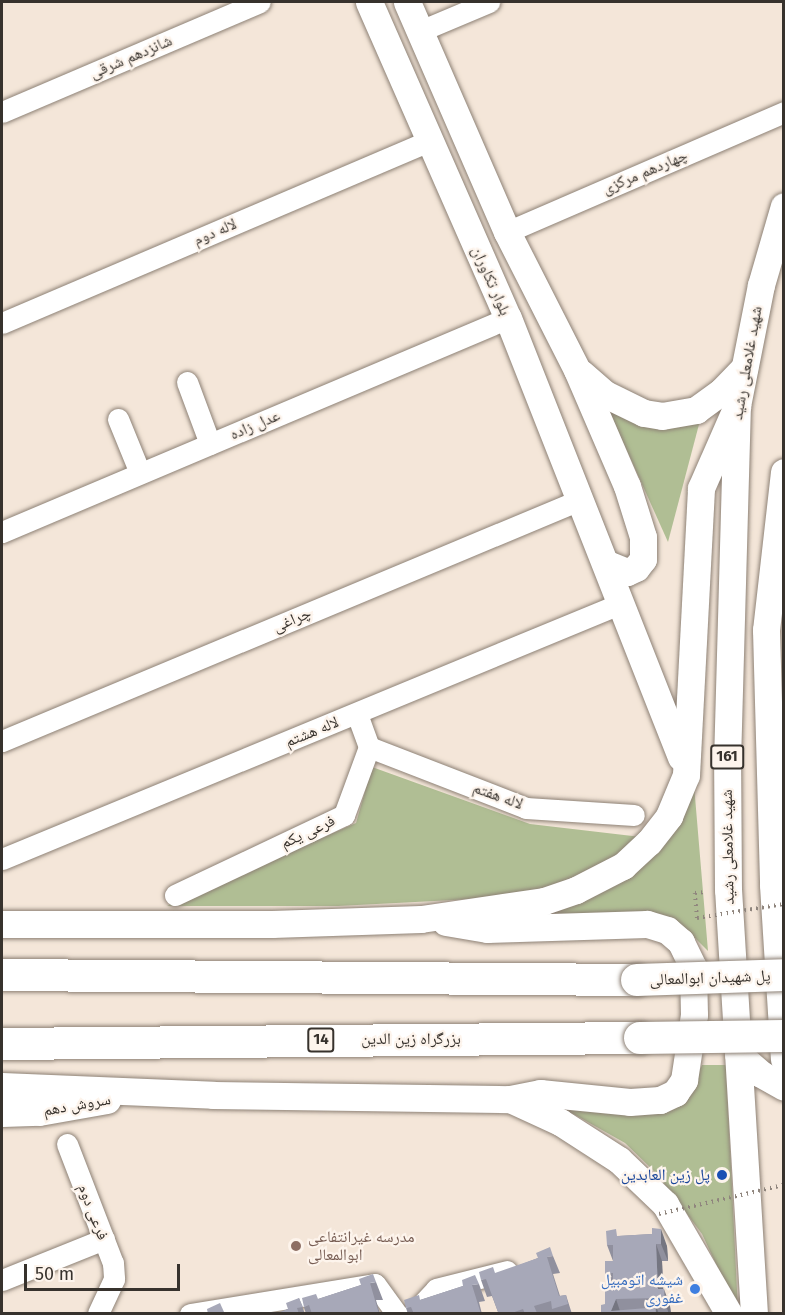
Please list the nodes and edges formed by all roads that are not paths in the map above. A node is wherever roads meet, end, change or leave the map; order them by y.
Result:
1 (260, 2) edge
2 (369, 2) edge
3 (407, 2) edge
4 (489, 2) edge
5 (420, 31) junction
6 (2, 112) edge
7 (783, 112) edge
8 (428, 141) junction
9 (783, 206) edge
10 (507, 232) junction
11 (508, 318) junction
12 (2, 323) edge
13 (744, 368) junction
14 (577, 370) junction
15 (187, 382) dead end
16 (737, 406) junction
17 (118, 419) dead end
18 (210, 444) junction
19 (783, 472) edge
20 (140, 473) junction
21 (582, 499) junction
22 (2, 532) edge
23 (607, 564) junction
24 (622, 603) junction
25 (766, 630) junction
26 (783, 712) edge
27 (357, 714) junction
28 (2, 741) edge
29 (369, 747) junction
30 (686, 775) junction
31 (634, 815) dead end
32 (2, 859) edge
33 (174, 895) dead end
34 (421, 918) junction
35 (2, 924) edge
36 (2, 975) edge
37 (783, 975) edge
38 (783, 1036) edge
39 (2, 1044) edge
40 (738, 1054) junction
41 (783, 1059) edge
42 (2, 1086) edge
43 (783, 1087) edge
44 (153, 1091) junction
45 (510, 1099) junction
46 (2, 1113) edge
47 (67, 1144) dead end
48 (104, 1239) junction
49 (524, 1267) edge
50 (2, 1280) edge
51 (98, 1314) edge
52 (190, 1314) edge
53 (397, 1314) edge
54 (412, 1314) edge
55 (729, 1314) edge
56 (754, 1314) edge

1 - 6 street, شانزدهم شرقی
2 - 8 main road, بلوار تکاوران
3 - 5 main road
4 - 5 street
5 - 10 main road
7 - 10 street, چهاردهم مرکزی
8 - 11 main road, بلوار تکاوران
8 - 12 street, لاله دوم
9 - 13 main road, شهید غلامعلی رشید / 161
10 - 14 main road
11 - 18 street, عدل زاده
11 - 21 main road, بلوار تکاوران
13 - 14 main road
13 - 16 main road, شهید غلامعلی رشید / 161
14 - 23 main road
15 - 18 street
16 - 30 main road
16 - 40 main road, شهید غلامعلی رشید / 161
17 - 20 street
18 - 20 street, عدل زاده
19 - 25 main road, 161
20 - 22 street, عدل زاده
21 - 23 main road, بلوار تکاوران
21 - 28 street, چراغی
23 - 24 main road, بلوار تکاوران
24 - 27 street, لاله هشتم
24 - 30 main road, بلوار تکاوران
25 - 26 main road
25 - 41 main road, 161
27 - 29 street
27 - 32 street, لاله هشتم
29 - 31 street, لاله هفتم
29 - 33 street, فرعی یکم
30 - 34 main road
34 - 35 main road
34 - 45 main road
36 - 37 highway, پل شهیدان ابوالمعالی, bridge
38 - 39 highway, بزرگراه زین الدین / 14, bridge
40 - 43 main road
40 - 56 main road, شهید غلامعلی رشید / 161
42 - 44 main road
44 - 45 main road
44 - 46 main road, سروش دهم
45 - 55 main road
47 - 48 street, فرعی دوم
48 - 50 street
48 - 51 street, فرعی دوم
49 - 54 street
52 - 53 street

